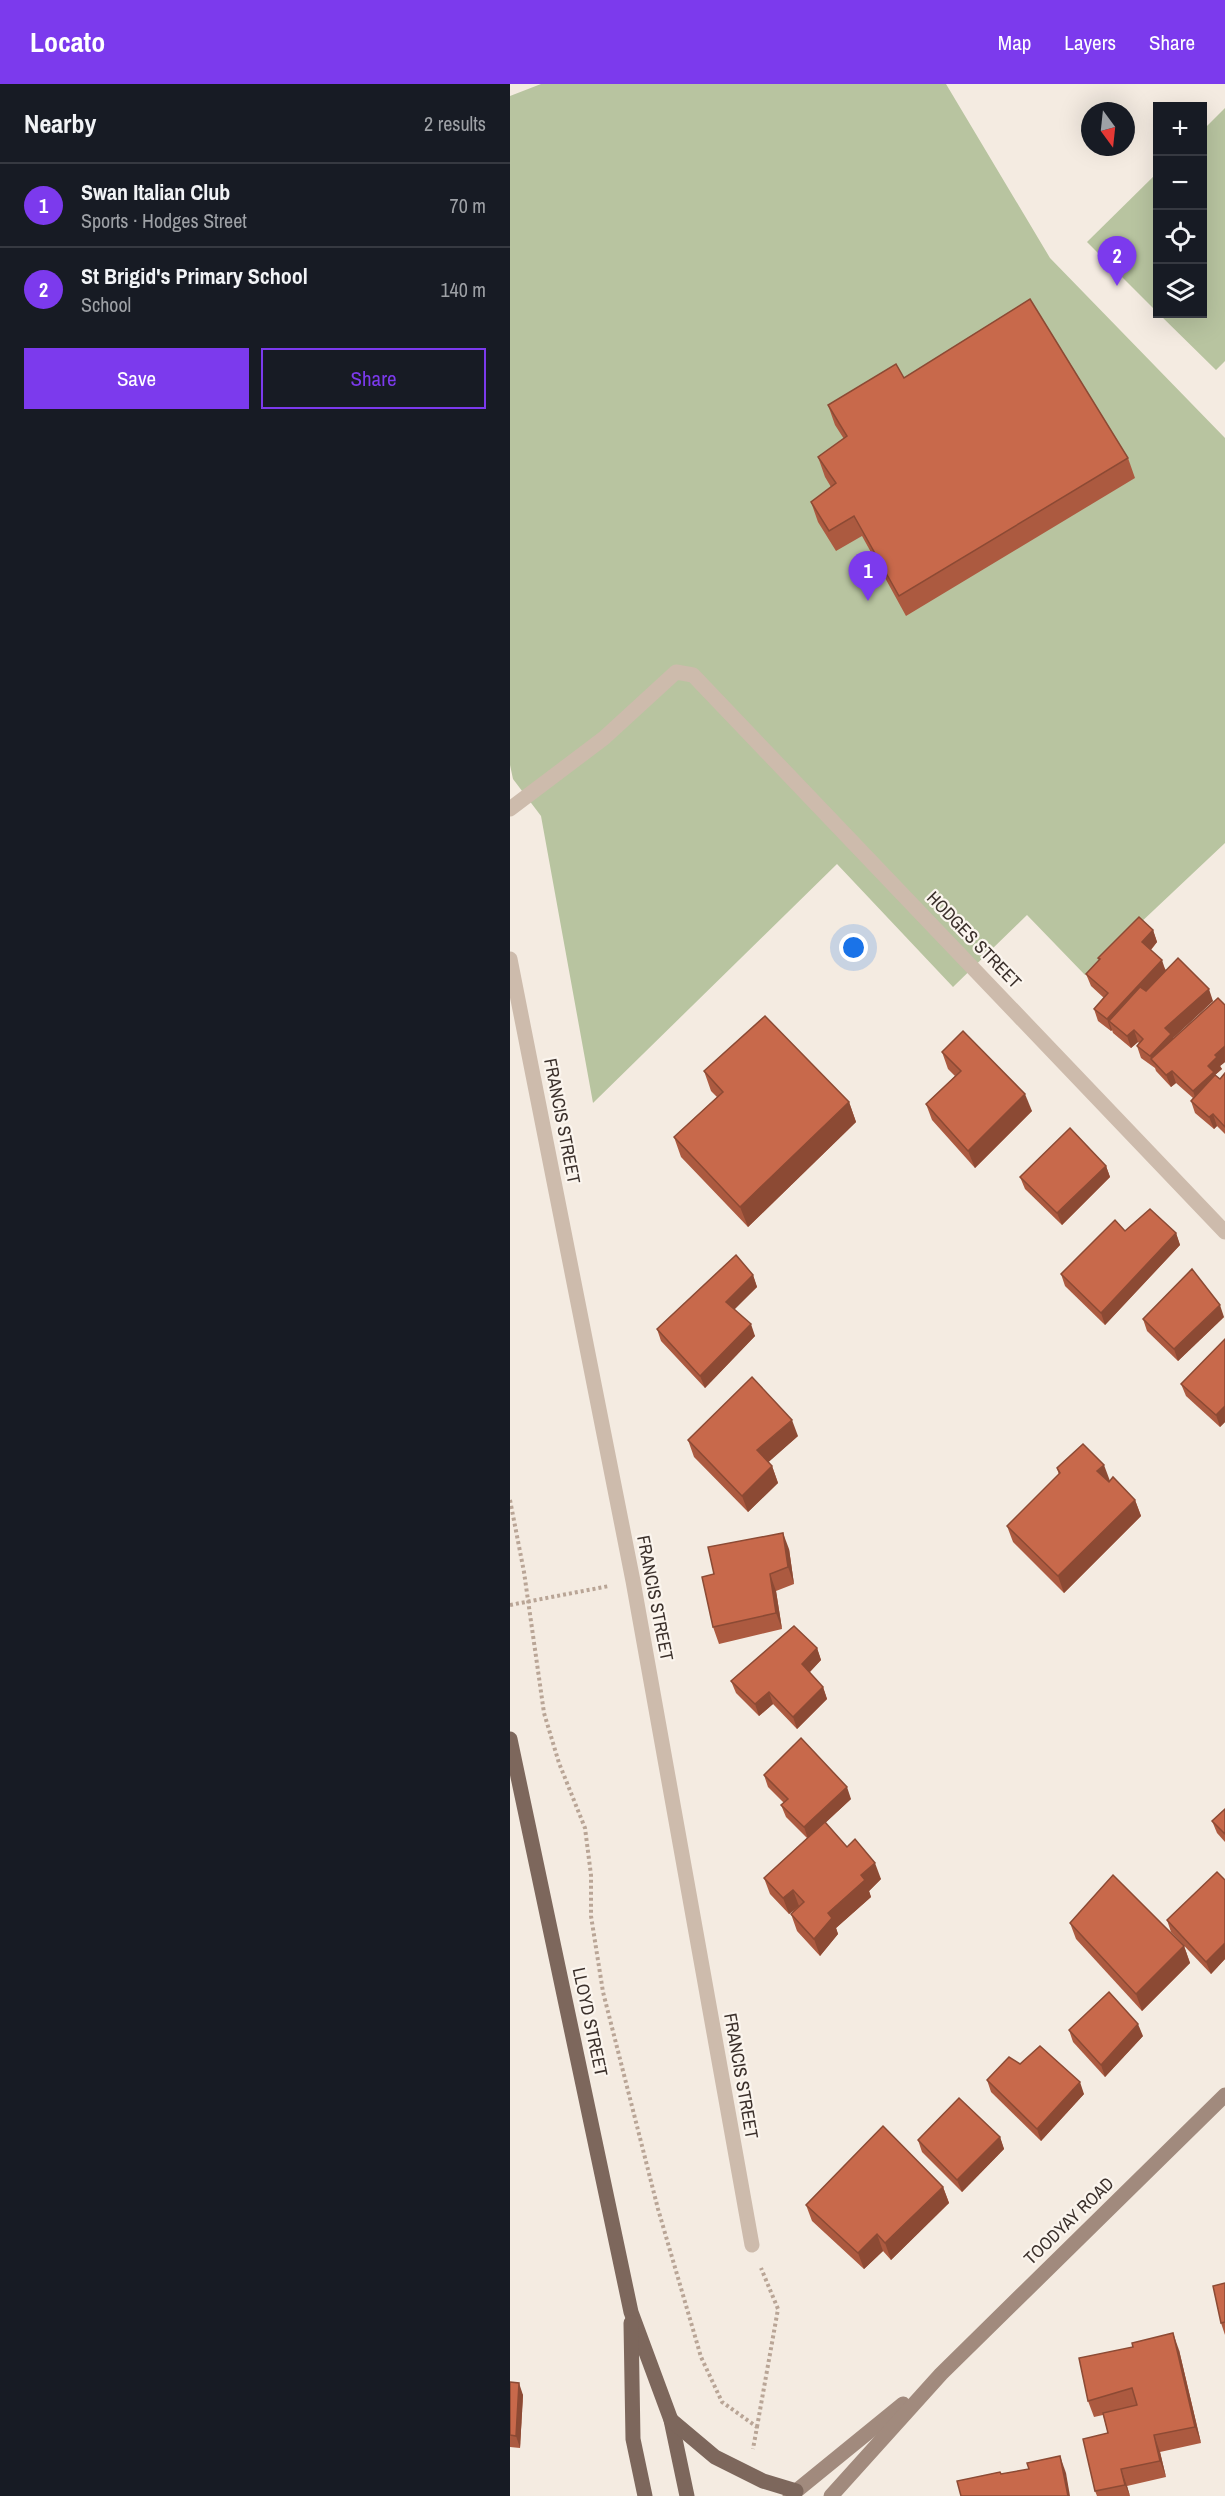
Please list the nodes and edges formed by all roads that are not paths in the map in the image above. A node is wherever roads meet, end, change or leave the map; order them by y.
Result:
1 (510, 808) edge
2 (510, 959) edge
3 (1225, 1232) edge
4 (510, 1739) edge
5 (1225, 2095) edge
6 (752, 2245) road end
7 (631, 2312) junction
8 (941, 2374) junction
9 (671, 2420) junction
10 (793, 2493) edge
11 (645, 2496) edge
12 (687, 2496) edge
13 (831, 2496) edge

1 - 3 street, HODGES STREET
2 - 6 street, FRANCIS STREET
4 - 7 main road, LLOYD STREET
5 - 8 main road, TOODYAY ROAD
7 - 9 main road, LLOYD STREET
7 - 11 main road, LLOYD STREET
8 - 10 main road, TOODYAY ROAD
8 - 13 main road, TOODYAY ROAD
9 - 10 main road
9 - 12 main road, LLOYD STREET

